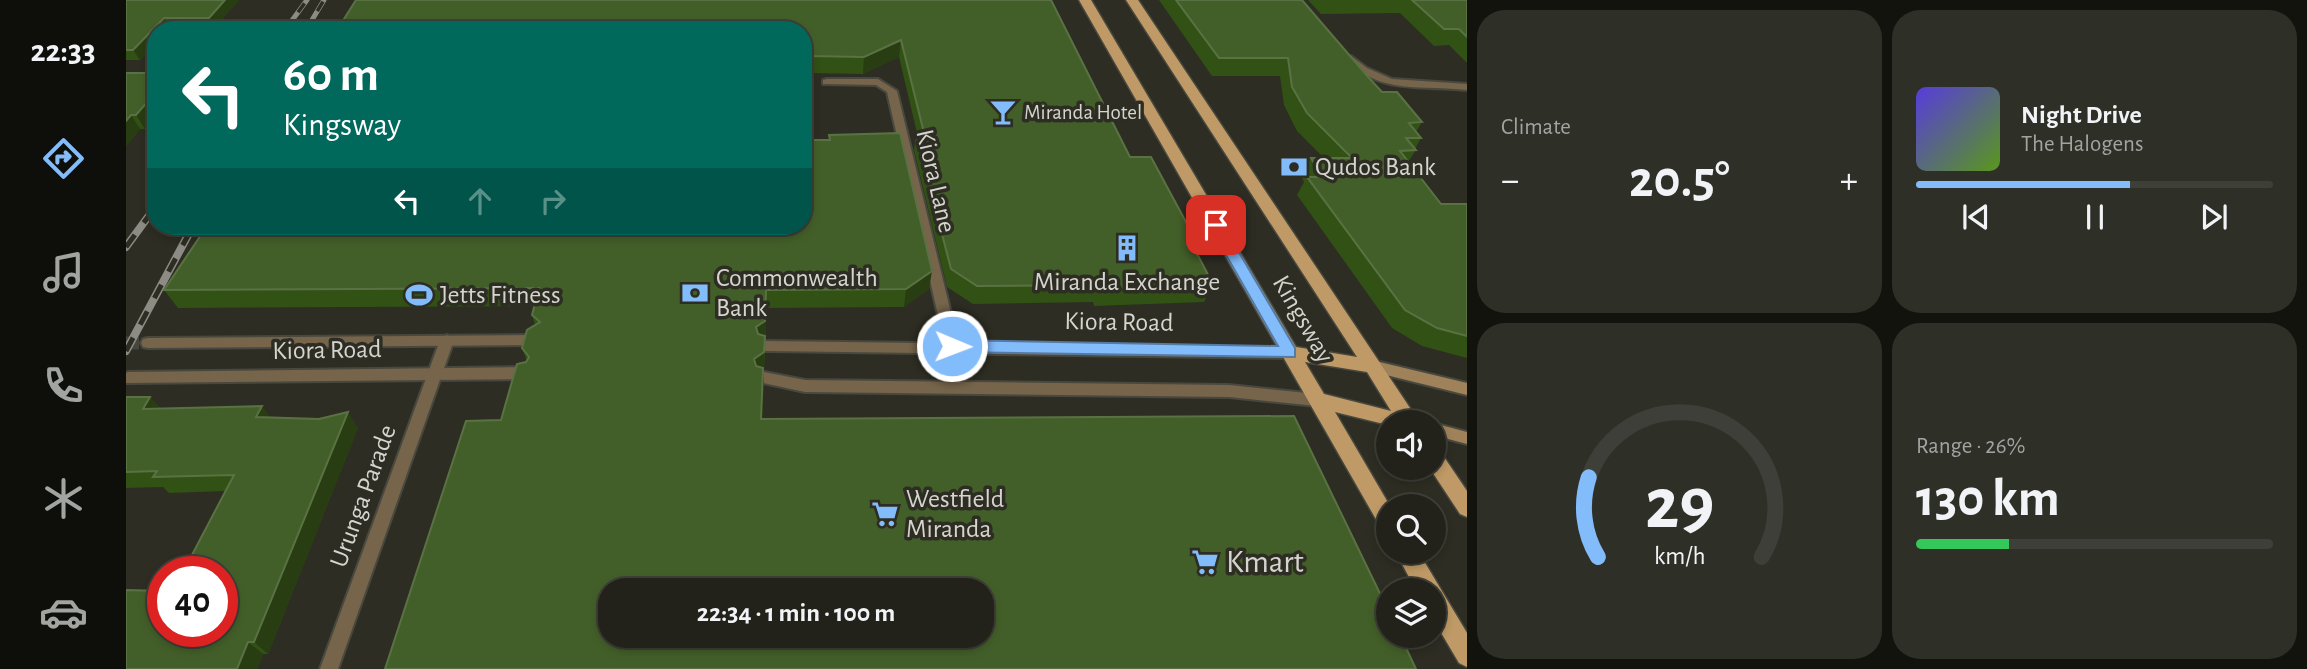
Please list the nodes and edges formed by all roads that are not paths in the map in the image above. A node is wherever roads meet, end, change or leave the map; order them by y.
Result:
1 (1085, 0) edge
2 (1132, 0) edge
3 (1343, 50) edge
4 (827, 82) edge
5 (1467, 87) edge
6 (536, 340) edge
7 (447, 341) junction
8 (148, 343) tunnel mouth
9 (766, 346) edge
10 (952, 346) junction
11 (1290, 353) junction
12 (1371, 366) junction
13 (526, 373) edge
14 (435, 374) junction
15 (128, 378) dead end
16 (764, 378) edge
17 (1467, 389) edge
18 (1317, 400) junction
19 (1400, 410) edge
20 (1376, 414) edge
21 (1446, 432) edge
22 (1467, 438) edge
23 (1446, 476) edge
24 (1376, 501) edge
25 (1467, 508) edge
26 (1446, 620) edge
27 (1467, 655) edge
28 (329, 669) edge

1 - 11 main road, Kingsway
2 - 12 main road, Kingsway
3 - 5 street
4 - 10 street, Kiora Lane
6 - 7 street, Kiora Road
7 - 8 street, Kiora Road
7 - 14 street, Urunga Parade
9 - 10 street, Kiora Road
10 - 11 street, Kiora Road
11 - 12 main road, Kiora Road
11 - 18 main road, Kingsway
12 - 17 main road, Kiora Road
12 - 19 main road, Kingsway
13 - 14 street, Kiora Road
14 - 15 street, Kiora Road
14 - 28 street, Urunga Parade
16 - 18 street
18 - 20 main road
18 - 24 main road, Kingsway
21 - 22 main road
23 - 25 main road
26 - 27 main road

